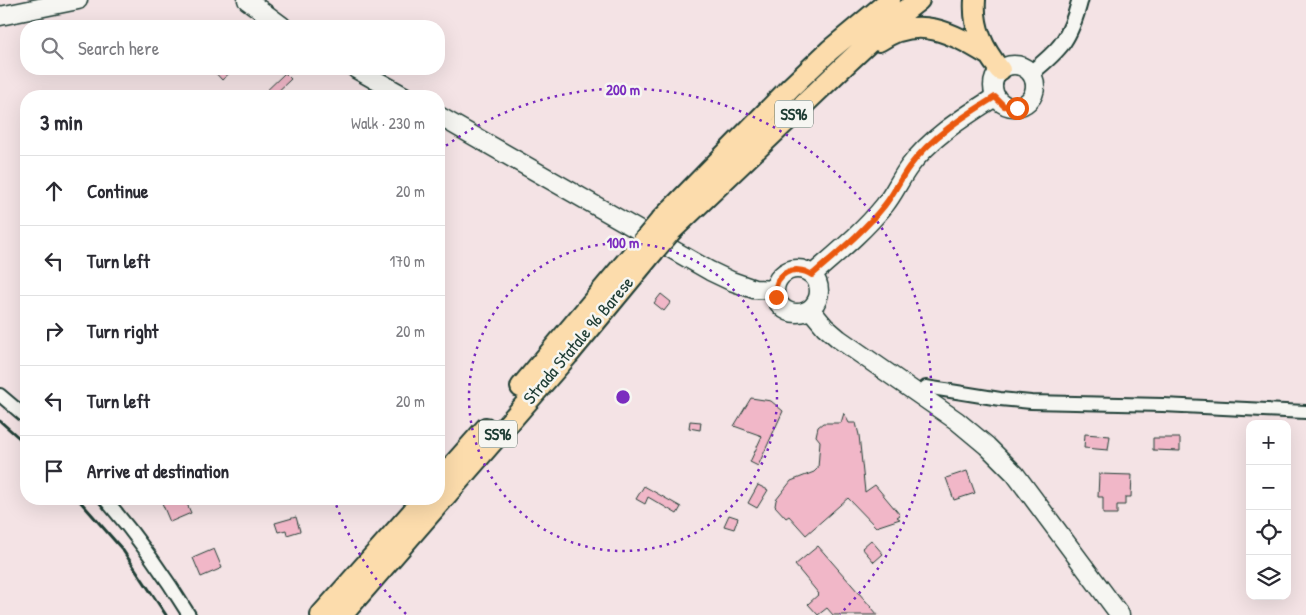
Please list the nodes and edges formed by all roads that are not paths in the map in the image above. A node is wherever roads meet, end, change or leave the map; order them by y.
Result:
1 (78, 0) edge
2 (247, 0) edge
3 (260, 0) edge
4 (890, 0) edge
5 (919, 0) edge
6 (975, 0) edge
7 (1080, 0) edge
8 (9, 9) edge
9 (273, 20) edge
10 (275, 20) edge
11 (987, 54) junction
12 (844, 65) junction
13 (1000, 70) junction
14 (1031, 73) junction
15 (367, 75) edge
16 (393, 90) edge
17 (995, 97) junction
18 (445, 119) edge
19 (667, 225) junction
20 (648, 248) junction
21 (812, 275) junction
22 (775, 290) junction
23 (810, 309) junction
24 (0, 395) edge
25 (919, 396) junction
26 (20, 412) edge
27 (1306, 412) edge
28 (445, 475) edge
29 (445, 497) edge
30 (110, 505) edge
31 (419, 505) edge
32 (438, 505) edge
33 (189, 615) edge
34 (321, 615) edge
35 (342, 615) edge
36 (1120, 615) edge

1 - 8 main road
2 - 9 main road
3 - 10 main road
4 - 19 highway, Strada Statale 96 Barese / SS96
5 - 12 highway, Strada Statale 96 Barese / SS96
6 - 11 highway
7 - 14 street
11 - 12 highway
11 - 13 highway
12 - 19 highway, Strada Statale 96 Barese / SS96
13 - 14 main road
13 - 17 main road
14 - 17 main road
15 - 16 main road
17 - 21 main road
18 - 22 main road
19 - 20 highway, Strada Statale 96 Barese / SS96, bridge
20 - 28 highway, Strada Statale 96 Barese / SS96
20 - 29 highway, Strada Statale 96 Barese / SS96
21 - 22 main road
21 - 23 main road
22 - 23 main road
23 - 25 main road
24 - 26 street
25 - 27 street
25 - 36 main road
30 - 33 street
31 - 34 highway
32 - 35 highway, Strada Statale 96 Barese / SS96

